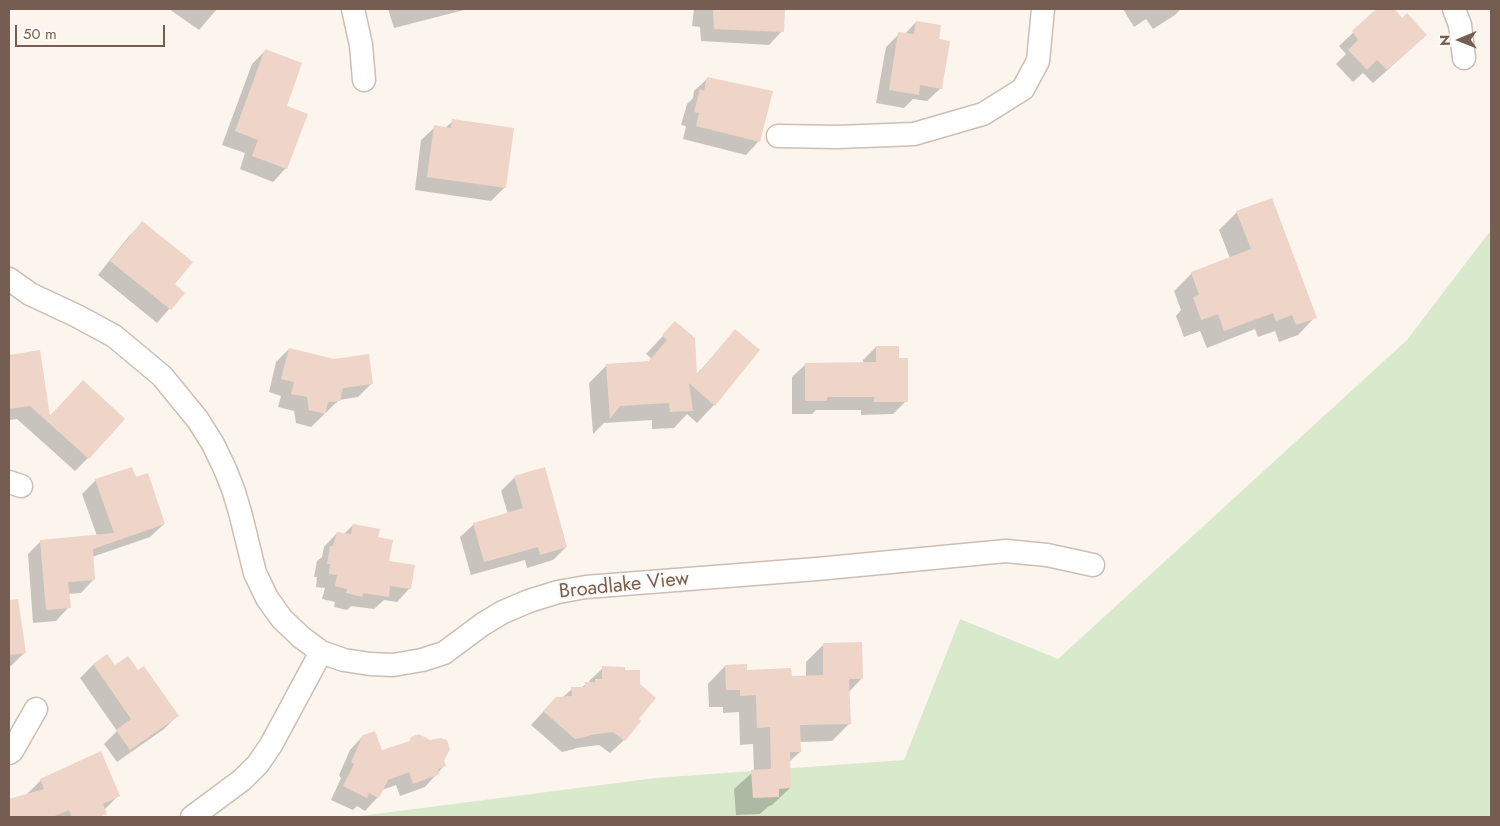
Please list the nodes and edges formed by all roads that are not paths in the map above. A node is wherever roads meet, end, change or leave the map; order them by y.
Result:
1 (354, 9) edge
2 (1043, 9) edge
3 (1454, 9) edge
4 (1464, 58) dead end
5 (364, 80) dead end
6 (778, 136) dead end
7 (9, 279) edge
8 (1093, 564) dead end
9 (321, 652) junction
10 (36, 709) dead end
11 (9, 753) edge
12 (192, 817) edge

1 - 5 street
2 - 6 street
3 - 4 street
7 - 9 street, Broadlake View
8 - 9 street, Broadlake View
9 - 12 street
10 - 11 street

